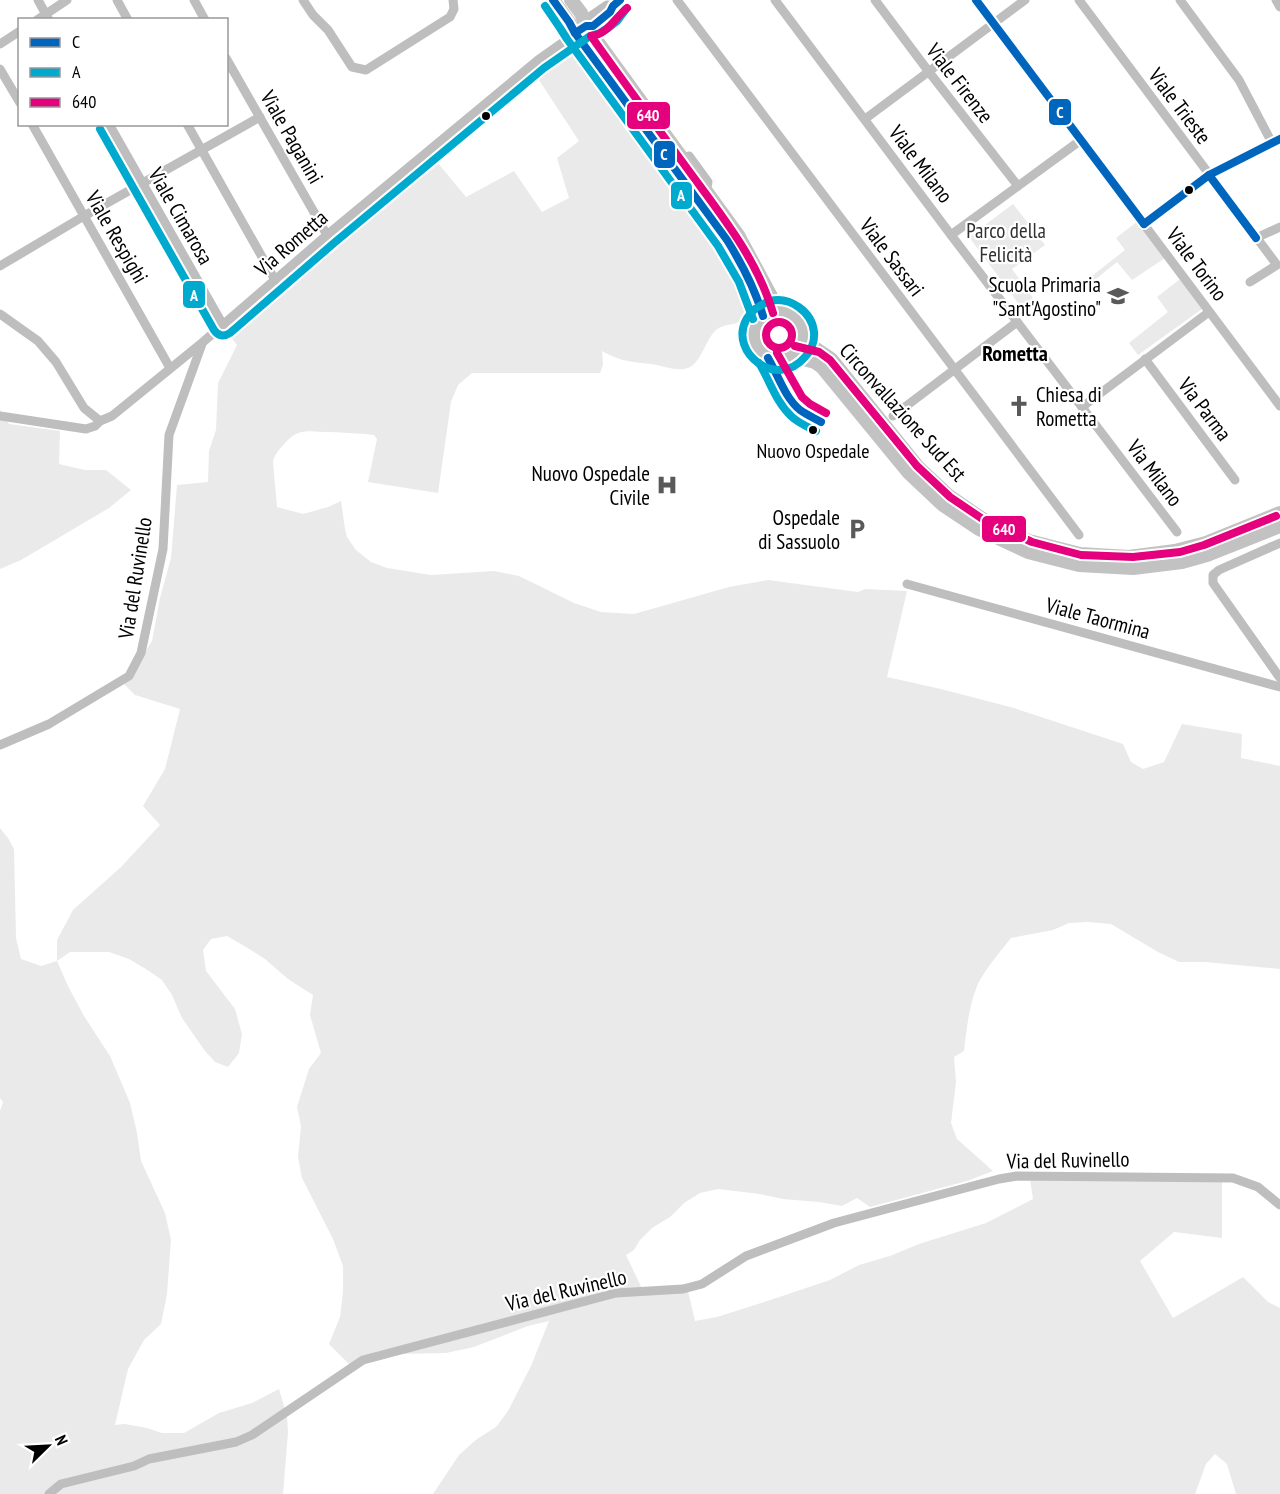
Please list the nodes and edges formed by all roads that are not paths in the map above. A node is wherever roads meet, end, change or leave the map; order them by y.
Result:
1 (38, 0) edge
2 (67, 0) edge
3 (117, 0) edge
4 (194, 0) edge
5 (303, 0) edge
6 (553, 0) edge
7 (571, 0) edge
8 (677, 0) edge
9 (775, 0) edge
10 (875, 0) edge
11 (976, 0) edge
12 (1025, 0) edge
13 (1079, 0) edge
14 (1180, 0) edge
15 (1276, 0) edge
16 (616, 3) edge
17 (453, 4) edge
18 (1280, 8) edge
19 (47, 17) edge
20 (127, 18) edge
21 (204, 18) edge
22 (993, 23) junction
23 (584, 28) junction
24 (18, 32) edge
25 (0, 44) edge
26 (228, 61) edge
27 (0, 69) edge
28 (929, 72) junction
29 (18, 100) edge
30 (260, 117) junction
31 (866, 119) junction
32 (33, 126) edge
33 (110, 126) edge
34 (188, 126) edge
35 (1081, 140) junction
36 (1276, 141) edge
37 (201, 150) junction
38 (1209, 175) junction
39 (142, 183) junction
40 (1018, 186) junction
41 (84, 216) junction
42 (1144, 224) junction
43 (1280, 227) edge
44 (327, 235) junction
45 (951, 235) junction
46 (1256, 238) junction
47 (0, 266) edge
48 (274, 280) junction
49 (1250, 282) dead end
50 (783, 311) junction
51 (1209, 312) junction
52 (0, 314) edge
53 (763, 316) junction
54 (1017, 322) junction
55 (223, 325) junction
56 (803, 340) junction
57 (203, 342) junction
58 (792, 356) junction
59 (1145, 359) junction
60 (170, 368) junction
61 (954, 370) junction
62 (1280, 406) edge
63 (1082, 407) junction
64 (0, 416) edge
65 (892, 416) dead end
66 (100, 421) junction
67 (1235, 480) dead end
68 (1280, 513) edge
69 (1177, 532) dead end
70 (1279, 534) edge
71 (1079, 535) dead end
72 (907, 584) dead end
73 (1280, 678) edge
74 (1280, 687) edge
75 (0, 745) edge
76 (1280, 1205) edge
77 (49, 1494) edge

1 - 19 street
2 - 19 street
3 - 20 street
4 - 21 street
5 - 17 street
6 - 23 main road
7 - 23 main road
8 - 61 street, Viale Sassari
9 - 31 street, Viale Milano
10 - 28 street, Viale Firenze
11 - 22 street, Viale Torino
12 - 22 street
13 - 38 street, Viale Trieste
14 - 36 street
15 - 18 street
16 - 23 street, Via Rometta
22 - 28 street
22 - 35 street, Viale Torino
23 - 44 street, Via Rometta
23 - 50 main road
23 - 53 main road
24 - 25 street
26 - 30 street, Viale Paganini
27 - 29 street
28 - 31 street
28 - 40 street, Viale Firenze
30 - 37 street
30 - 44 street, Viale Paganini
31 - 45 street, Viale Milano
32 - 41 street, Viale Respighi
33 - 39 street, Viale Cimarosa
34 - 37 street
35 - 40 street
35 - 42 street, Viale Torino
36 - 38 street
37 - 39 street
37 - 48 street
38 - 42 street
38 - 46 street, Viale Trieste
39 - 41 street
39 - 55 street, Viale Cimarosa
40 - 45 street
41 - 47 street
41 - 60 street, Viale Respighi
42 - 51 street, Viale Torino
43 - 46 street
44 - 48 street, Via Rometta
45 - 54 street, Viale Milano
46 - 49 street, Viale Trieste
48 - 55 street, Via Rometta
50 - 53 main road
50 - 56 main road
51 - 59 street
51 - 62 street, Viale Torino
52 - 66 street
53 - 58 main road, Circonvallazione Sud Est
54 - 61 street
54 - 63 street, Viale Milano
55 - 57 street, Via Rometta
56 - 58 main road
56 - 68 main road, Circonvallazione Sud Est
57 - 60 street, Via Rometta
57 - 75 street, Via del Ruvinello
58 - 70 main road, Circonvallazione Sud Est
59 - 63 street
59 - 67 street, Via Parma
60 - 66 street, Via Rometta
61 - 65 street
61 - 71 street, Viale Sassari
63 - 69 street, Via Milano
64 - 66 street, Via Rometta
70 - 73 street, Circonvallazione Sud Est
72 - 74 street, Viale Taormina
76 - 77 street, Via del Ruvinello

